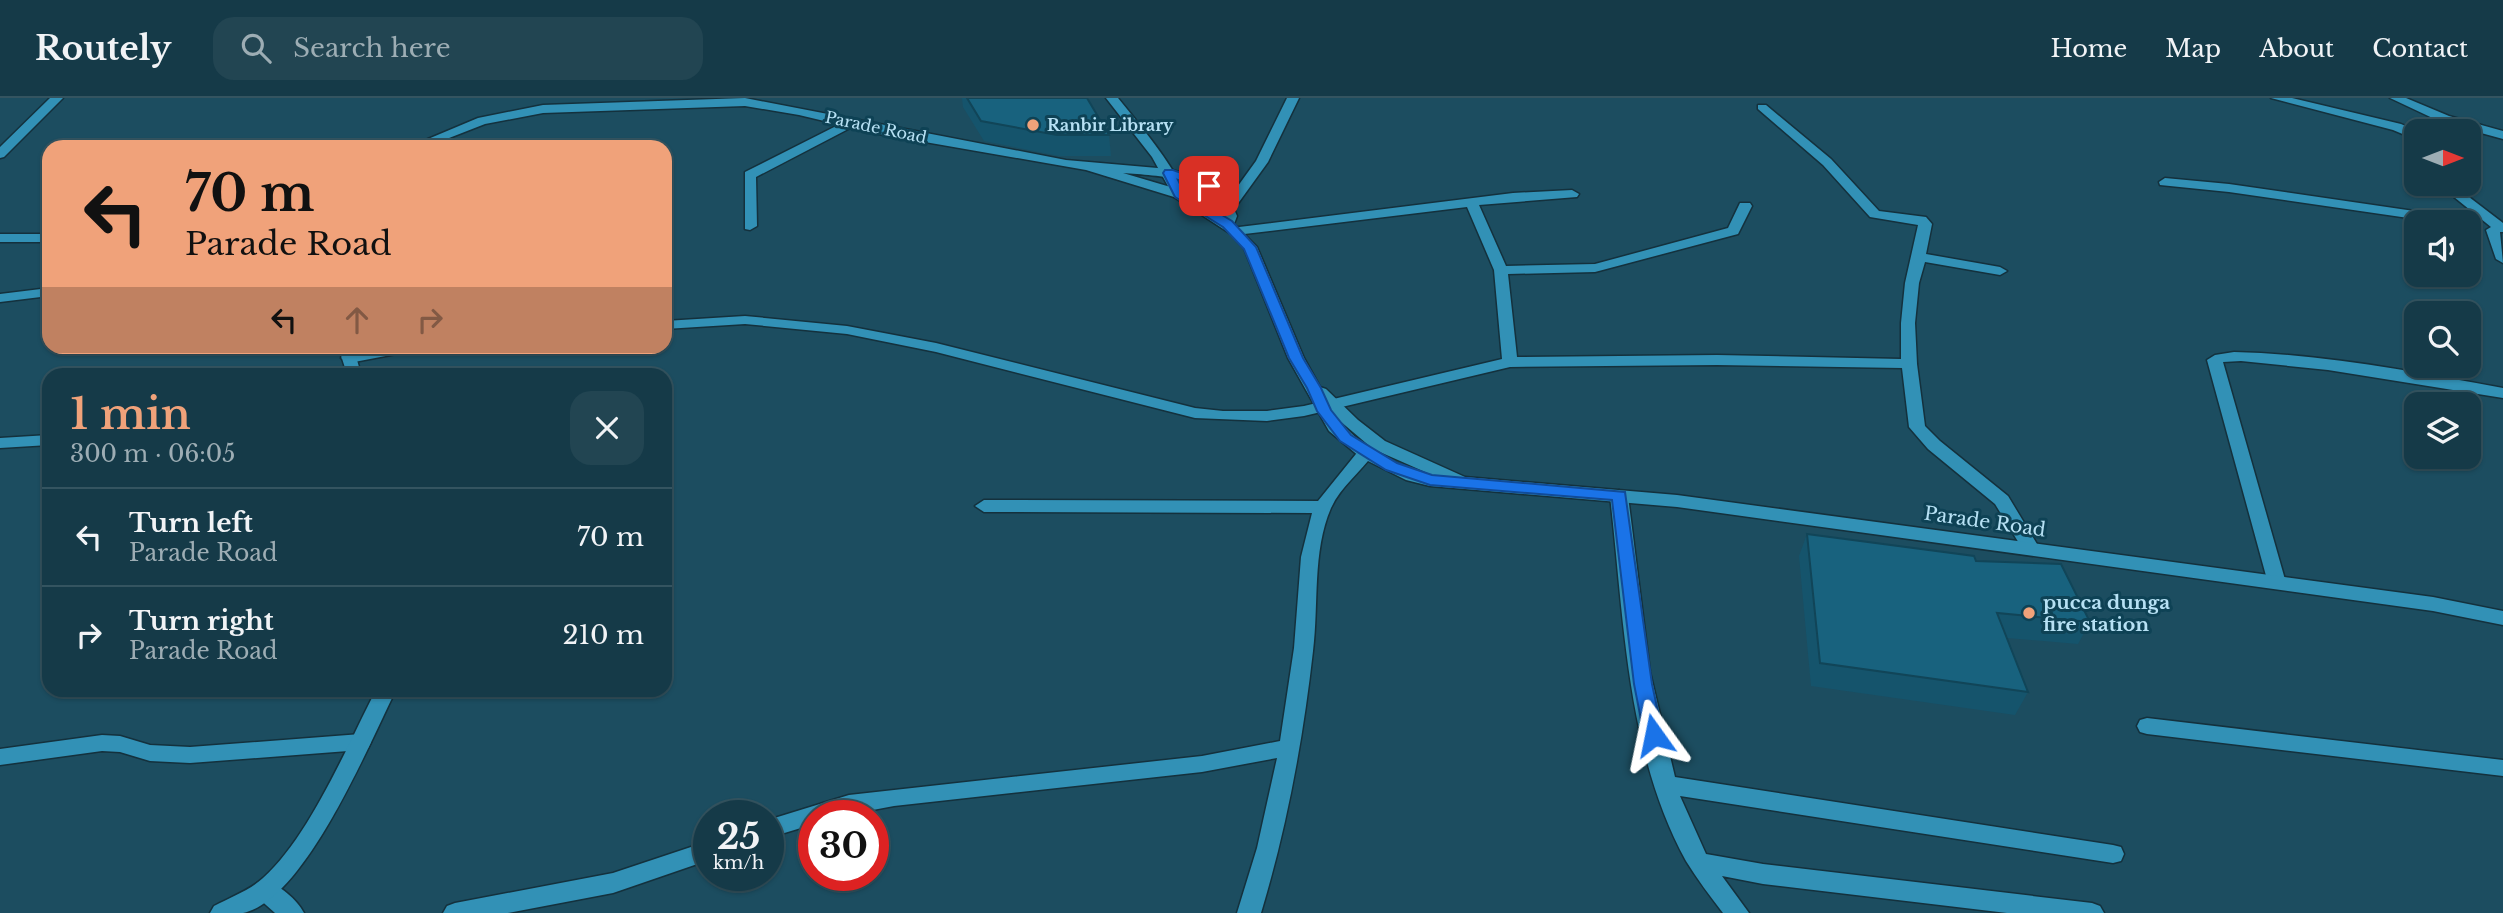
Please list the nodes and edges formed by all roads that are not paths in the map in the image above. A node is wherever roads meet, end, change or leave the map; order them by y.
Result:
1 (57, 98) edge
2 (1112, 98) edge
3 (1293, 98) edge
4 (2277, 98) edge
5 (2396, 98) edge
6 (573, 102) edge
7 (1762, 107) dead end
8 (850, 123) junction
9 (2404, 130) edge
10 (2503, 135) edge
11 (433, 140) edge
12 (0, 155) edge
13 (1091, 167) junction
14 (1169, 173) junction
15 (2165, 182) dead end
16 (1179, 194) junction
17 (1572, 194) dead end
18 (2459, 196) edge
19 (1471, 202) junction
20 (1745, 205) dead end
21 (1228, 207) junction
22 (2404, 214) edge
23 (750, 226) dead end
24 (2481, 226) edge
25 (1232, 228) junction
26 (2499, 228) edge
27 (0, 238) edge
28 (42, 238) edge
29 (1919, 257) junction
30 (2503, 259) edge
31 (1501, 270) junction
32 (2000, 271) dead end
33 (42, 293) edge
34 (0, 298) edge
35 (672, 325) edge
36 (1510, 362) junction
37 (1909, 364) junction
38 (2503, 393) edge
39 (1328, 406) junction
40 (42, 440) edge
41 (0, 443) edge
42 (1366, 453) junction
43 (1459, 481) junction
44 (1619, 496) junction
45 (984, 506) dead end
46 (1323, 507) junction
47 (2031, 549) junction
48 (2277, 583) junction
49 (2503, 618) edge
50 (384, 697) edge
51 (2147, 726) dead end
52 (361, 742) junction
53 (1290, 747) junction
54 (0, 757) edge
55 (2503, 768) edge
56 (1667, 785) junction
57 (784, 824) edge
58 (2113, 854) dead end
59 (693, 856) edge
60 (1700, 862) junction
61 (265, 890) junction
62 (222, 913) edge
63 (292, 913) edge
64 (456, 913) edge
65 (1249, 913) edge
66 (1737, 913) edge
67 (2092, 913) edge

1 - 12 street
2 - 14 street
3 - 21 street
4 - 9 street
5 - 10 street
6 - 8 street, Parade Road
6 - 11 street, Parade Road
7 - 29 street
8 - 13 street, Parade Road
8 - 23 street
13 - 14 street
13 - 16 street, Parade Road
14 - 16 street
14 - 21 street
15 - 22 street
16 - 25 street, Parade Road
17 - 19 street
18 - 26 street
19 - 25 street
19 - 31 street
20 - 31 street
21 - 25 street
24 - 26 street
25 - 39 street, Parade Road
26 - 30 street
27 - 28 street
29 - 32 street
29 - 37 street
31 - 36 street
33 - 34 street
35 - 39 street
36 - 37 street
36 - 39 street
37 - 47 street
38 - 48 street
39 - 42 street, Parade Road
39 - 43 street, Parade Road
40 - 41 street
42 - 43 street, Parade Road
42 - 46 street
43 - 44 street, Parade Road
44 - 47 street, Parade Road
44 - 56 street
45 - 46 street
46 - 53 street
47 - 48 street, Parade Road
48 - 49 street, Parade Road
50 - 52 street
51 - 55 street
52 - 54 street
52 - 61 street
53 - 57 street
53 - 65 street
56 - 58 street
56 - 60 street
59 - 64 street
60 - 66 street
60 - 67 street
61 - 62 street
61 - 63 street

